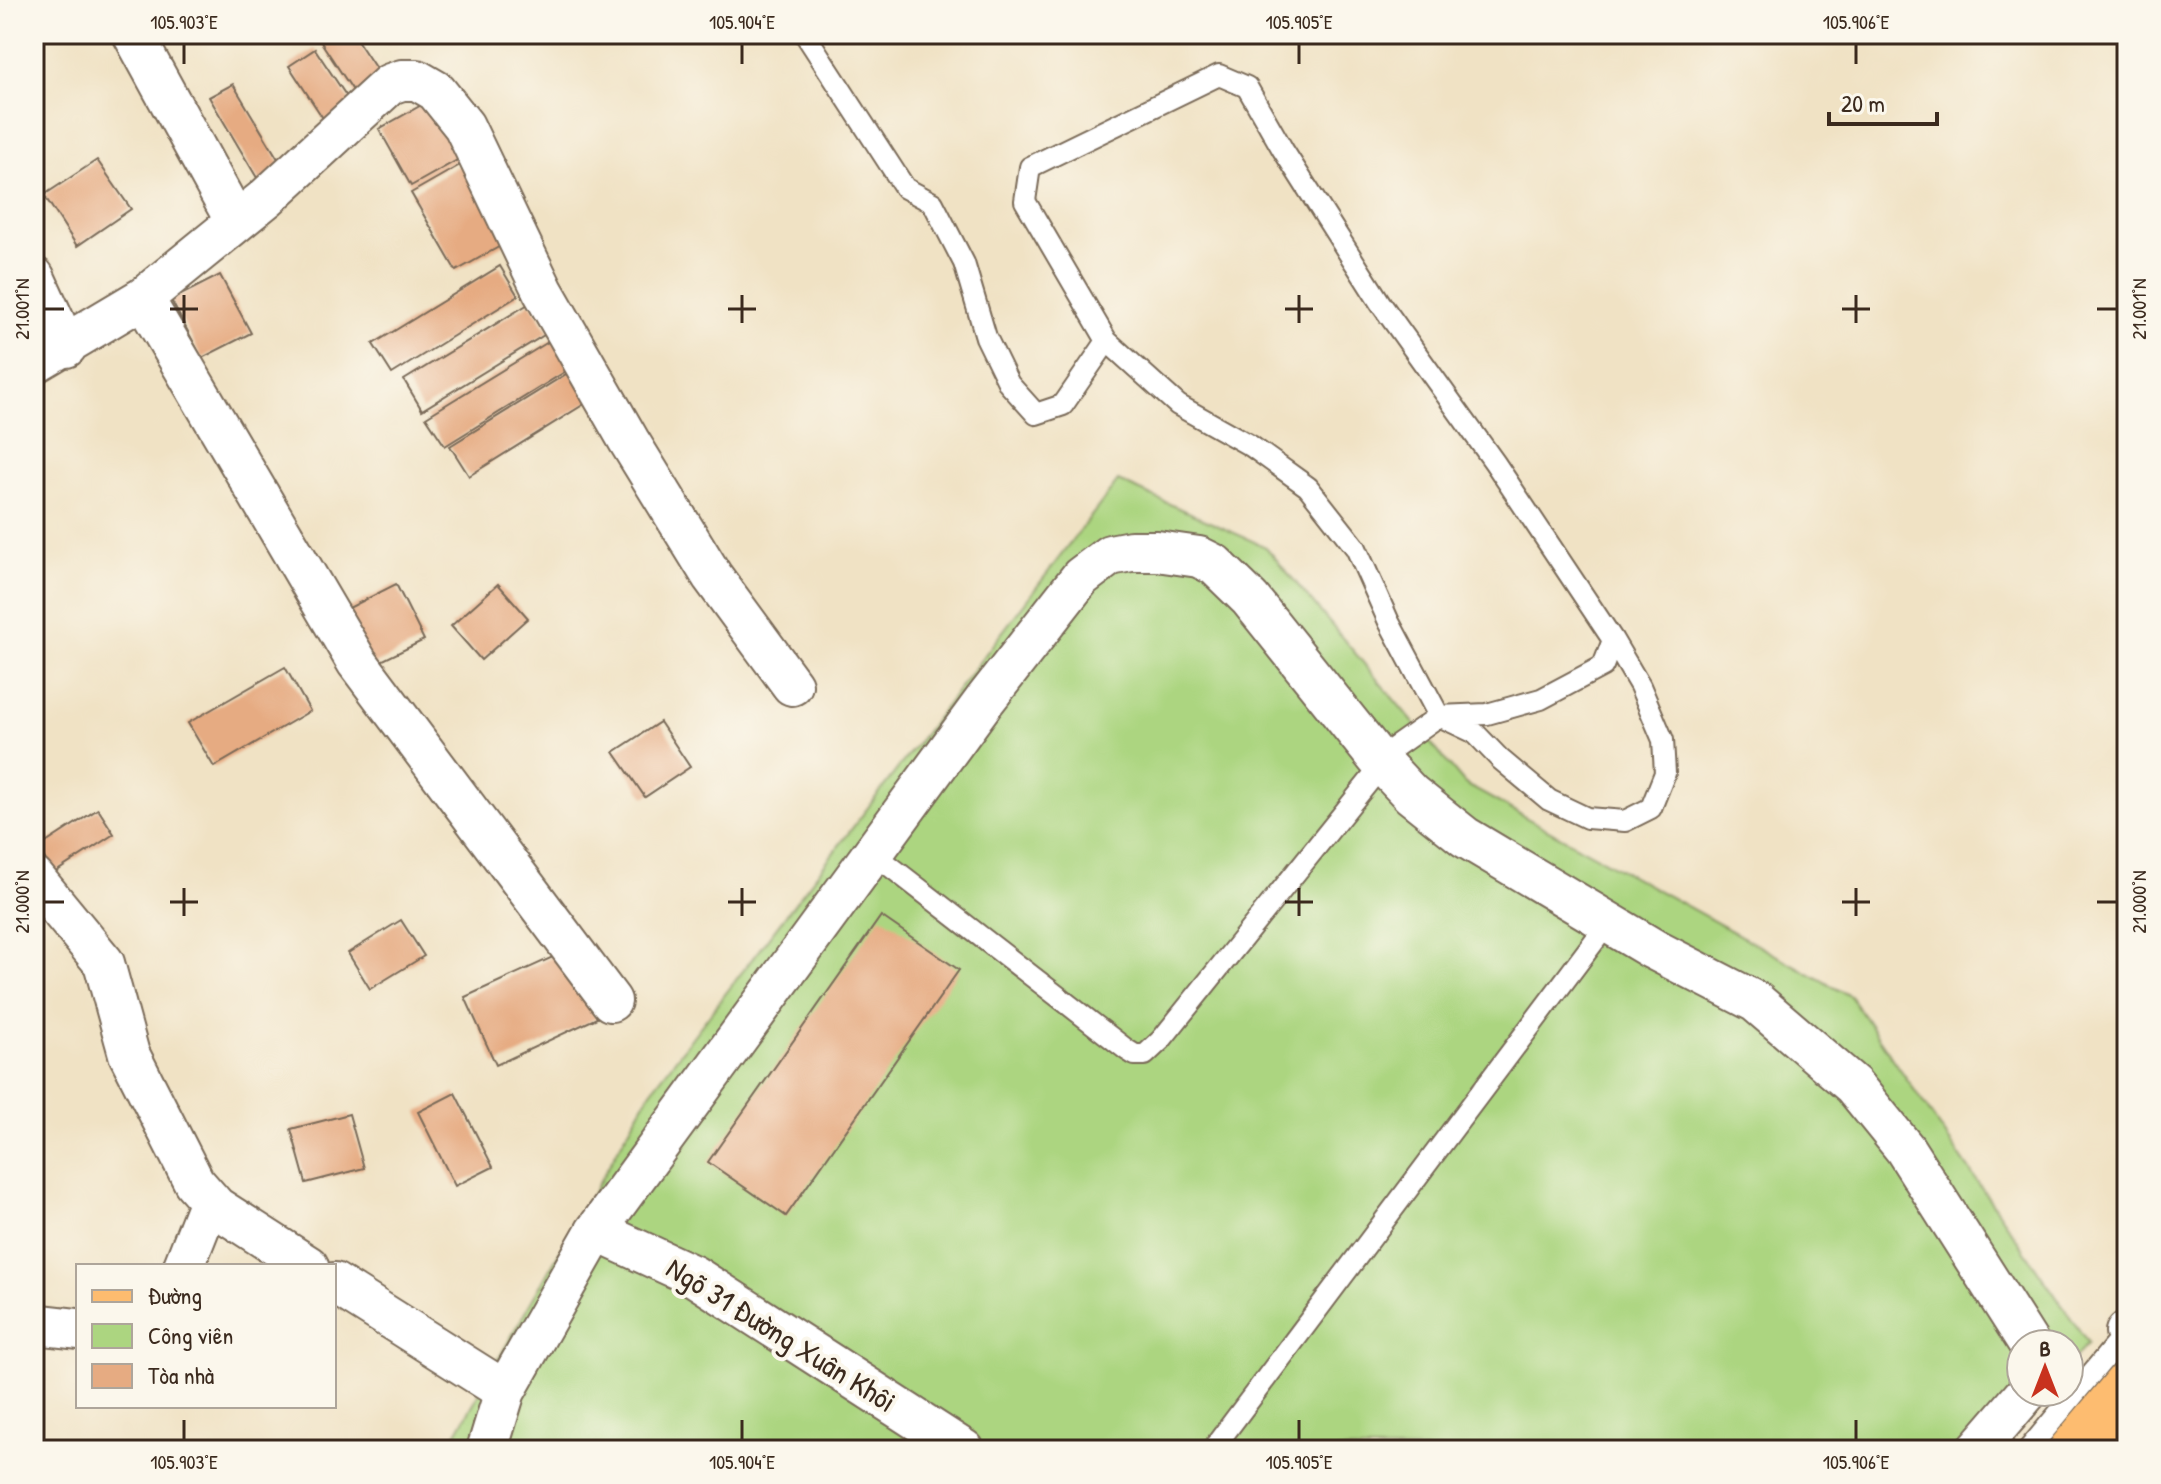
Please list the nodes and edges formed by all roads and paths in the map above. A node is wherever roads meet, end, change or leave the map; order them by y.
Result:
1 (133, 34) edge
2 (805, 34) edge
3 (236, 222) junction
4 (34, 277) edge
5 (143, 298) junction
6 (1107, 341) junction
7 (50, 355) edge
8 (1613, 640) junction
9 (792, 685) dead end
10 (1439, 716) junction
11 (1381, 762) junction
12 (873, 853) junction
13 (34, 878) edge
14 (1608, 923) junction
15 (611, 1001) dead end
16 (210, 1200) junction
17 (596, 1231) junction
18 (185, 1264) edge
19 (305, 1264) edge
20 (336, 1284) edge
21 (34, 1324) edge
22 (2019, 1328) edge
23 (76, 1329) edge
24 (2127, 1332) edge
25 (2127, 1383) edge
26 (505, 1391) junction
27 (2013, 1408) edge
28 (2127, 1439) edge
29 (487, 1450) edge
30 (964, 1450) edge
31 (1212, 1450) edge
32 (1977, 1450) edge
33 (2028, 1450) edge
34 (2071, 1450) edge
35 (2118, 1450) edge

1 - 3 street
2 - 6 lane
3 - 5 street
3 - 9 street
4 - 7 street
5 - 7 street
5 - 15 street
6 - 8 lane
6 - 10 lane
8 - 10 lane
8 - 10 lane
10 - 11 lane
11 - 12 lane
11 - 12 street
11 - 14 street
12 - 17 street
13 - 16 street
14 - 22 street
14 - 31 lane
16 - 18 street
16 - 19 street
17 - 26 street
17 - 30 street, Ngõ 31 Đường Xuân Khôi
20 - 26 street
21 - 23 street
24 - 33 lane
25 - 34 main road
26 - 29 street
27 - 32 street
28 - 35 main road

